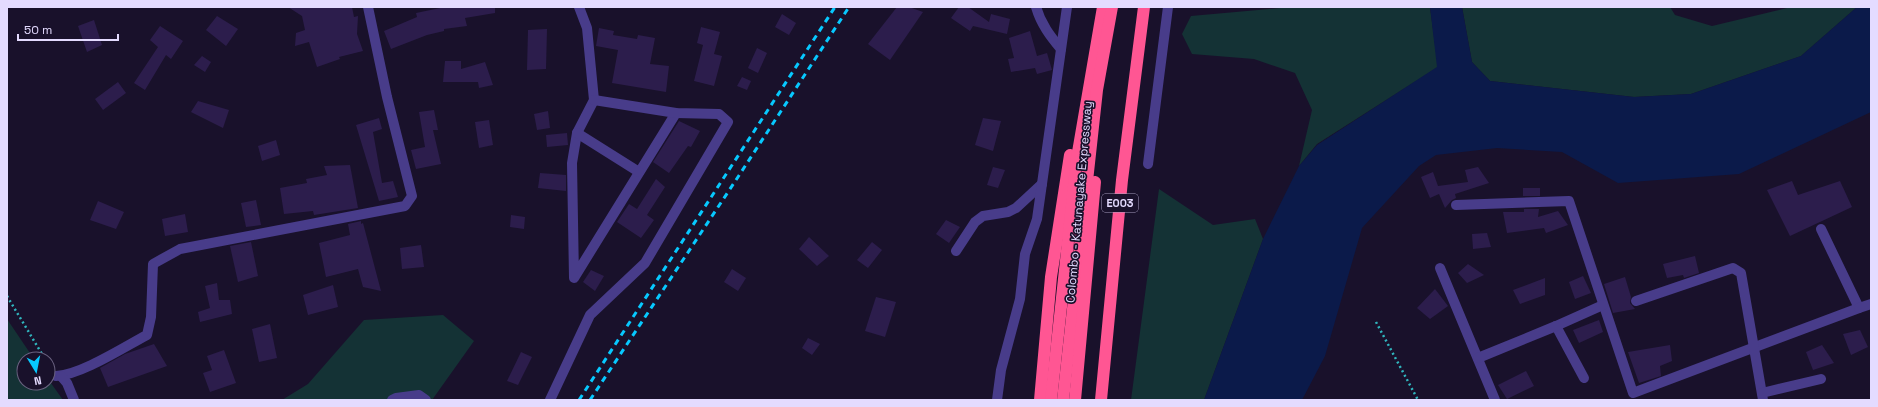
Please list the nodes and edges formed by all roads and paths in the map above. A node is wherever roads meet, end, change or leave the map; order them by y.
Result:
1 (368, 7) edge
2 (579, 7) edge
3 (1036, 7) edge
4 (1067, 7) edge
5 (1103, 7) edge
6 (1113, 7) edge
7 (1144, 7) edge
8 (1168, 7) edge
9 (1061, 49) junction
10 (1095, 51) junction
11 (594, 100) junction
12 (676, 113) junction
13 (577, 133) junction
14 (1148, 164) dead end
15 (639, 172) junction
16 (1042, 184) junction
17 (1456, 205) dead end
18 (1821, 228) dead end
19 (956, 251) dead end
20 (1440, 268) dead end
21 (7, 296) edge
22 (1636, 301) dead end
23 (1603, 304) junction
24 (1871, 304) edge
25 (1859, 308) junction
26 (1376, 322) dead end
27 (1556, 326) junction
28 (1754, 348) junction
29 (40, 351) edge
30 (1478, 358) junction
31 (1584, 378) dead end
32 (1821, 379) dead end
33 (1763, 396) edge
34 (1634, 397) edge
35 (74, 400) edge
36 (392, 400) edge
37 (426, 400) edge
38 (550, 400) edge
39 (997, 400) edge
40 (1040, 400) edge
41 (1051, 400) edge
42 (1063, 400) edge
43 (1075, 400) edge
44 (1101, 400) edge
45 (1418, 400) edge
46 (1495, 400) edge

1 - 35 street
2 - 11 street
3 - 9 street
4 - 9 street
5 - 10 highway
6 - 42 highway
6 - 43 highway, Colombo - Katunayake Expressway / E003
7 - 44 highway, E003
8 - 14 street
9 - 16 street
10 - 40 highway
10 - 41 highway
11 - 12 street
11 - 13 street
12 - 15 street
12 - 38 street
13 - 15 street
13 - 15 street
16 - 19 street
16 - 39 street
17 - 23 street
18 - 25 street
20 - 30 street
21 - 29 path
22 - 28 street
23 - 27 street
23 - 34 street
24 - 25 street
25 - 28 street
26 - 45 path
27 - 30 street
27 - 31 street
28 - 33 street
28 - 34 street
30 - 46 street
32 - 33 street
36 - 37 street

